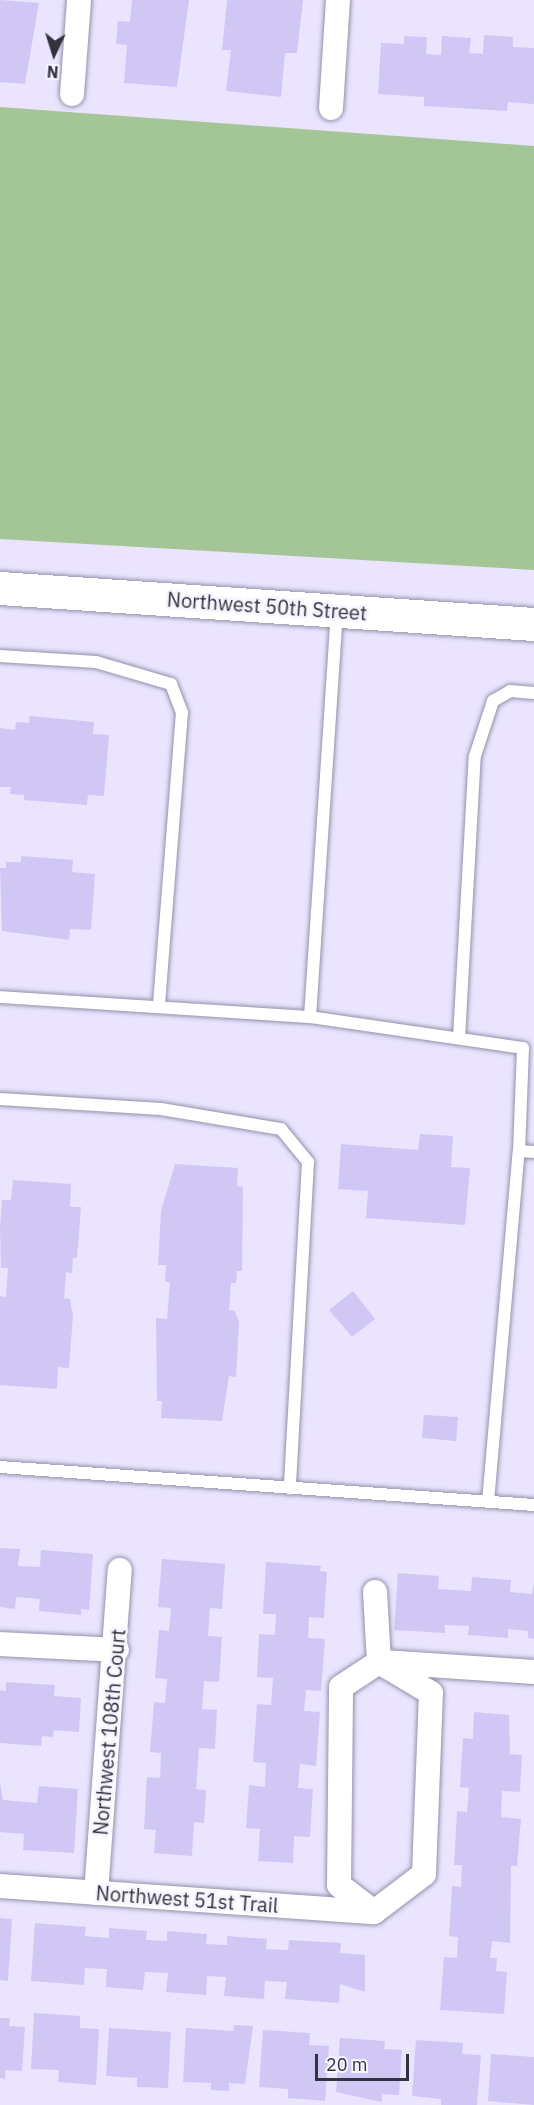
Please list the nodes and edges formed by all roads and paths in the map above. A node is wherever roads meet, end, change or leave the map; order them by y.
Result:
1 (79, 0) edge
2 (338, 0) edge
3 (72, 94) dead end
4 (331, 108) dead end
5 (0, 588) edge
6 (338, 611) junction
7 (534, 624) edge
8 (0, 656) edge
9 (534, 693) edge
10 (0, 997) edge
11 (159, 1006) junction
12 (310, 1017) junction
13 (459, 1038) junction
14 (529, 1048) edge
15 (0, 1099) edge
16 (519, 1152) junction
17 (534, 1152) edge
18 (0, 1467) edge
19 (290, 1489) junction
20 (488, 1502) junction
21 (534, 1505) edge
22 (120, 1570) dead end
23 (375, 1592) dead end
24 (0, 1644) edge
25 (117, 1650) junction
26 (379, 1662) junction
27 (534, 1672) edge
28 (0, 1886) edge
29 (96, 1893) junction
30 (374, 1912) junction

1 - 3 street
2 - 4 street
5 - 6 street, Northwest 50th Street
6 - 7 street, Northwest 50th Street
6 - 12 lane
8 - 11 lane
9 - 13 lane
10 - 11 lane
11 - 12 lane
12 - 13 lane
13 - 14 lane
14 - 16 lane
15 - 19 lane
16 - 17 lane
16 - 20 lane
18 - 19 lane
19 - 20 lane
20 - 21 lane
22 - 25 street, Northwest 108th Court
23 - 26 street
24 - 25 street
25 - 29 street, Northwest 108th Court
26 - 27 street
26 - 30 street
26 - 30 street
28 - 29 street, Northwest 51st Trail
29 - 30 street, Northwest 51st Trail

